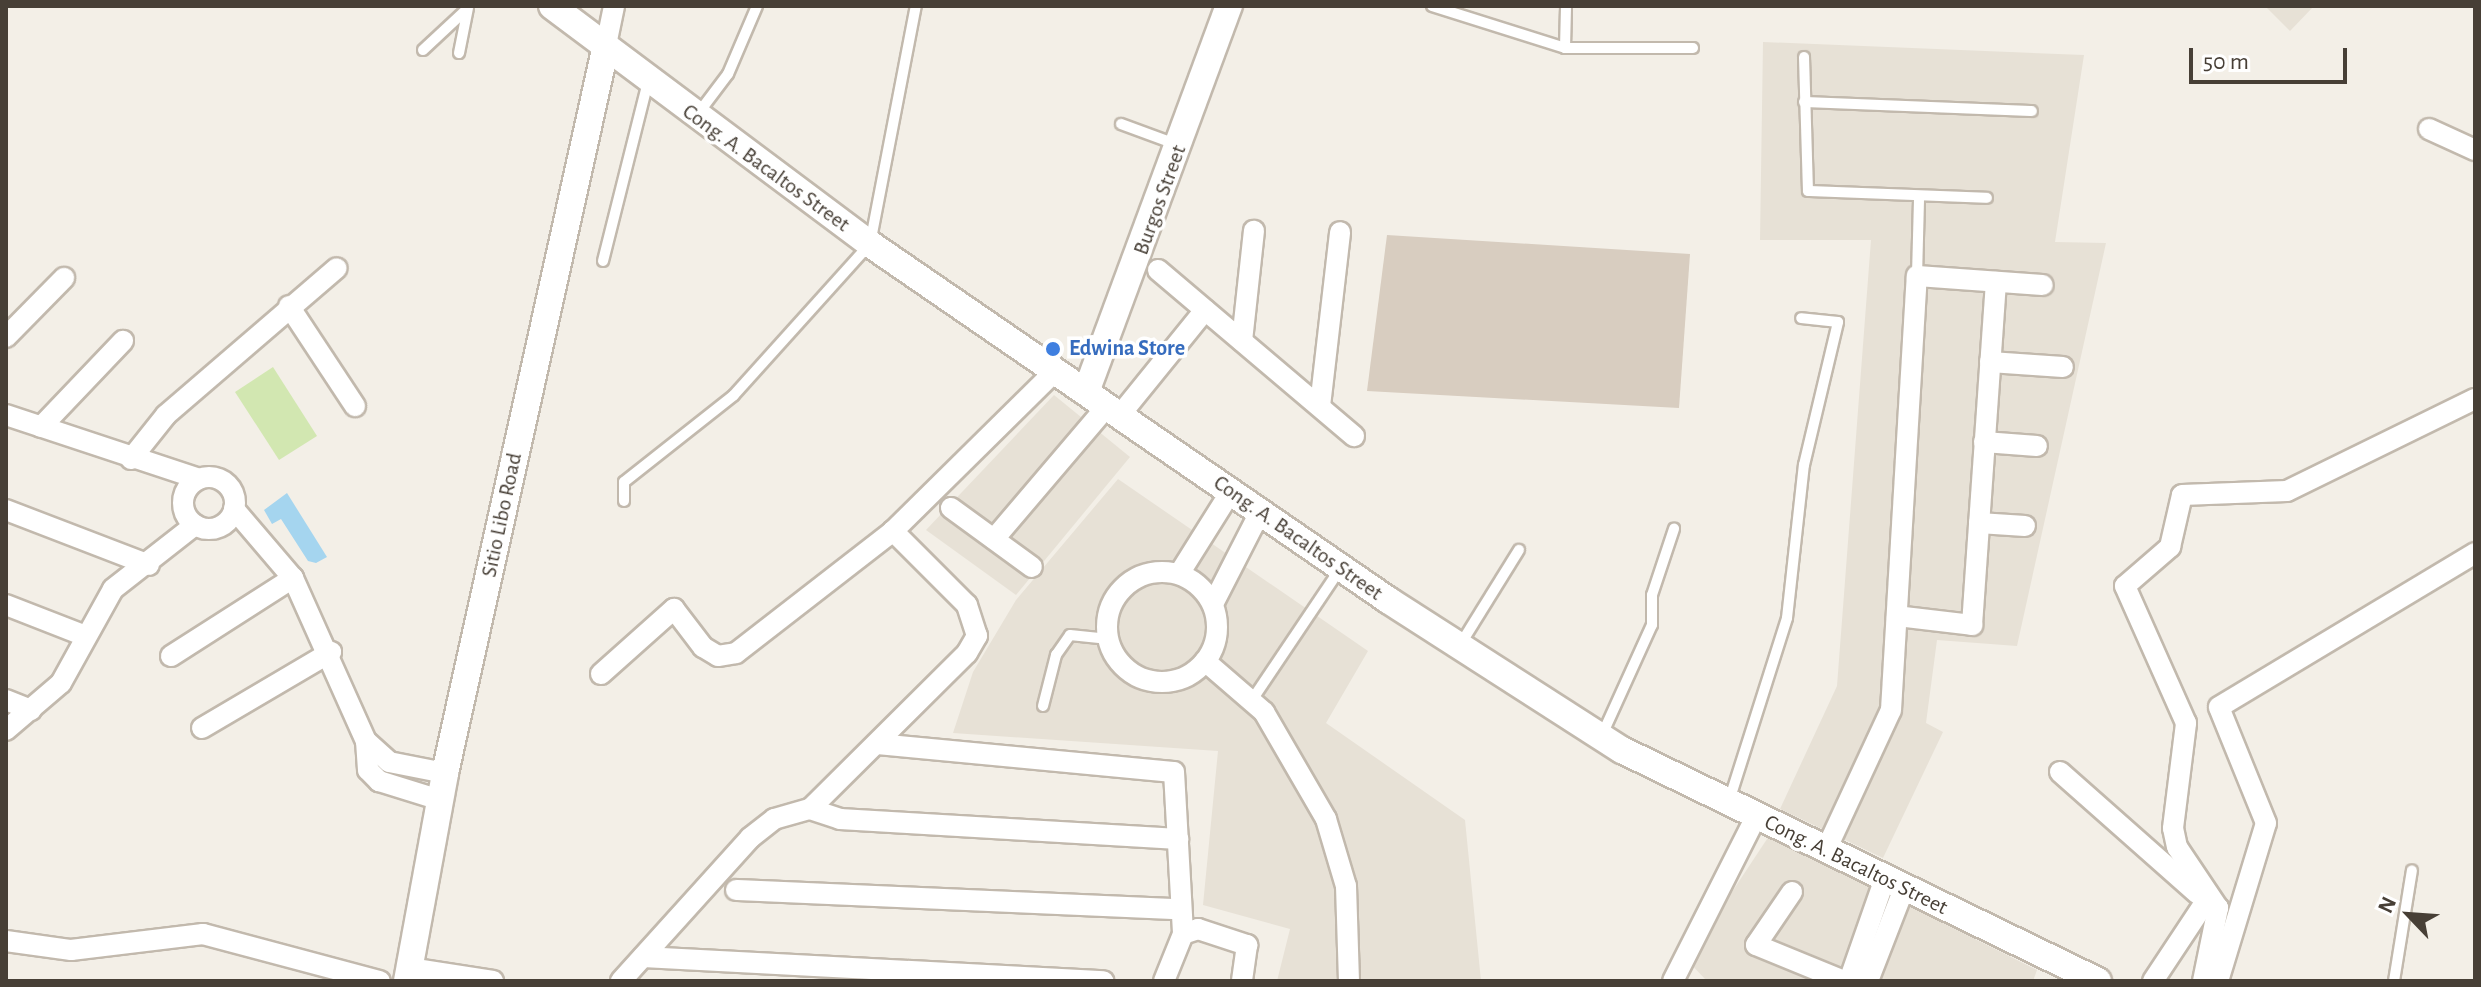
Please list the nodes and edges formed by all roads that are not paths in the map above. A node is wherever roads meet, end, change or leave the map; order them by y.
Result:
1 (552, 6) edge
2 (614, 6) edge
3 (757, 6) edge
4 (916, 6) edge
5 (1229, 6) edge
6 (1432, 6) edge
7 (1566, 6) edge
8 (468, 8) edge
9 (1565, 48) junction
10 (1693, 48) dead end
11 (423, 50) dead end
12 (605, 50) junction
13 (459, 53) dead end
14 (1804, 57) dead end
15 (648, 82) junction
16 (1804, 102) junction
17 (2032, 111) dead end
18 (696, 117) junction
19 (1121, 124) dead end
20 (2429, 129) dead end
21 (1180, 146) junction
22 (2475, 150) edge
23 (1919, 197) junction
24 (1987, 198) dead end
25 (1254, 231) dead end
26 (1340, 232) dead end
27 (870, 244) junction
28 (603, 261) dead end
29 (337, 268) dead end
30 (1158, 270) dead end
31 (1917, 276) junction
32 (64, 278) dead end
33 (1996, 282) junction
34 (2043, 285) dead end
35 (289, 306) junction
36 (1205, 310) junction
37 (1801, 318) dead end
38 (6, 337) edge
39 (123, 341) dead end
40 (1242, 341) junction
41 (1990, 362) junction
42 (2063, 367) dead end
43 (1056, 370) junction
44 (2475, 399) edge
45 (1104, 404) junction
46 (355, 406) dead end
47 (1320, 406) junction
48 (6, 415) edge
49 (41, 427) junction
50 (1354, 436) dead end
51 (1984, 442) junction
52 (2037, 446) dead end
53 (131, 459) junction
54 (199, 479) junction
55 (1231, 491) junction
56 (624, 501) dead end
57 (951, 508) dead end
58 (234, 509) junction
59 (6, 510) edge
60 (1260, 512) junction
61 (1979, 523) junction
62 (195, 525) junction
63 (2025, 526) dead end
64 (1674, 529) dead end
65 (893, 531) junction
66 (994, 539) junction
67 (1519, 550) dead end
68 (2475, 553) edge
69 (149, 565) junction
70 (1032, 567) dead end
71 (1341, 567) junction
72 (1179, 574) junction
73 (293, 578) junction
74 (1213, 604) junction
75 (6, 605) edge
76 (1897, 616) junction
77 (83, 635) junction
78 (1109, 639) junction
79 (1459, 647) junction
80 (331, 652) junction
81 (171, 656) dead end
82 (1205, 661) junction
83 (601, 674) dead end
84 (6, 700) edge
85 (1252, 700) junction
86 (1043, 706) dead end
87 (31, 710) junction
88 (202, 728) dead end
89 (6, 730) edge
90 (1601, 736) junction
91 (366, 741) junction
92 (877, 744) junction
93 (2060, 772) dead end
94 (445, 773) junction
95 (1728, 803) junction
96 (439, 804) junction
97 (810, 809) junction
98 (1756, 817) junction
99 (1178, 839) junction
100 (1826, 850) junction
101 (2412, 870) dead end
102 (1895, 883) junction
103 (736, 890) dead end
104 (1792, 892) dead end
105 (2212, 905) junction
106 (1180, 909) junction
107 (1183, 934) junction
108 (6, 941) edge
109 (643, 957) junction
110 (408, 974) edge
111 (906, 975) edge
112 (972, 976) edge
113 (1044, 978) edge
114 (380, 981) edge
115 (493, 981) edge
116 (621, 981) edge
117 (1103, 981) edge
118 (1164, 981) edge
119 (1242, 981) edge
120 (1349, 981) edge
121 (1673, 981) edge
122 (1847, 981) edge
123 (1868, 981) edge
124 (2098, 981) edge
125 (2153, 981) edge
126 (2203, 981) edge
127 (2218, 981) edge
128 (2394, 981) edge

1 - 12 street, Cong. A. Bacaltos Street
2 - 12 street
3 - 18 lane
4 - 27 lane
5 - 21 street, Burgos Street
6 - 9 lane
7 - 9 lane
8 - 11 lane
8 - 13 lane
9 - 10 lane
12 - 15 street, Cong. A. Bacaltos Street
12 - 94 street, Sitio Libo Road
14 - 16 lane
15 - 18 street, Cong. A. Bacaltos Street
15 - 28 lane
16 - 17 lane
16 - 23 lane
18 - 27 street, Cong. A. Bacaltos Street
19 - 21 lane
20 - 22 street
21 - 45 street, Burgos Street
23 - 24 lane
23 - 31 lane
25 - 40 street
26 - 47 street
27 - 43 street, Cong. A. Bacaltos Street
27 - 56 lane
29 - 35 street
30 - 36 street
31 - 33 street
31 - 76 street
32 - 38 street
33 - 34 street
33 - 41 street
35 - 46 street
35 - 53 street
36 - 40 street
36 - 45 street
37 - 95 lane
39 - 49 street
40 - 47 street
41 - 42 street
41 - 51 street
43 - 45 street, Cong. A. Bacaltos Street
43 - 65 street
44 - 105 street
45 - 55 street, Cong. A. Bacaltos Street
45 - 66 street
47 - 50 street
48 - 49 street
49 - 53 street
51 - 52 street
51 - 61 street
53 - 54 street
54 - 58 street
54 - 62 street
55 - 60 street, Cong. A. Bacaltos Street
55 - 72 street
57 - 66 street
58 - 62 street
58 - 73 street
59 - 69 street
60 - 71 street, Cong. A. Bacaltos Street
60 - 74 street
61 - 63 street
61 - 76 street
62 - 69 street
64 - 90 lane
65 - 83 street
65 - 92 street
66 - 70 street
67 - 79 lane
68 - 127 street
69 - 77 street
71 - 79 street, Cong. A. Bacaltos Street
71 - 85 lane
72 - 74 street
72 - 78 street
73 - 80 street
73 - 81 street
74 - 82 street
75 - 77 street
76 - 100 street
77 - 87 street
78 - 82 street
78 - 86 lane
79 - 90 street, Cong. A. Bacaltos Street
80 - 88 street
80 - 91 street
82 - 85 street
84 - 87 street
85 - 120 street
87 - 89 street
90 - 95 street, Cong. A. Bacaltos Street
91 - 94 street
91 - 96 street
92 - 97 street
92 - 99 street
93 - 105 street
94 - 96 street, Sitio Libo Road
95 - 98 street, Cong. A. Bacaltos Street
96 - 110 street, Sitio Libo Road
97 - 99 street
97 - 109 street
98 - 100 street, Cong. A. Bacaltos Street
98 - 121 street
99 - 106 street
100 - 102 street, Cong. A. Bacaltos Street
101 - 128 lane
102 - 122 street
102 - 123 street
102 - 124 street, Cong. A. Bacaltos Street
103 - 106 street
104 - 122 street
105 - 125 street
105 - 126 street
106 - 107 street
107 - 118 street
107 - 119 street
108 - 114 street
109 - 111 street
109 - 116 street
110 - 115 street
111 - 112 street
112 - 113 street
113 - 117 street

